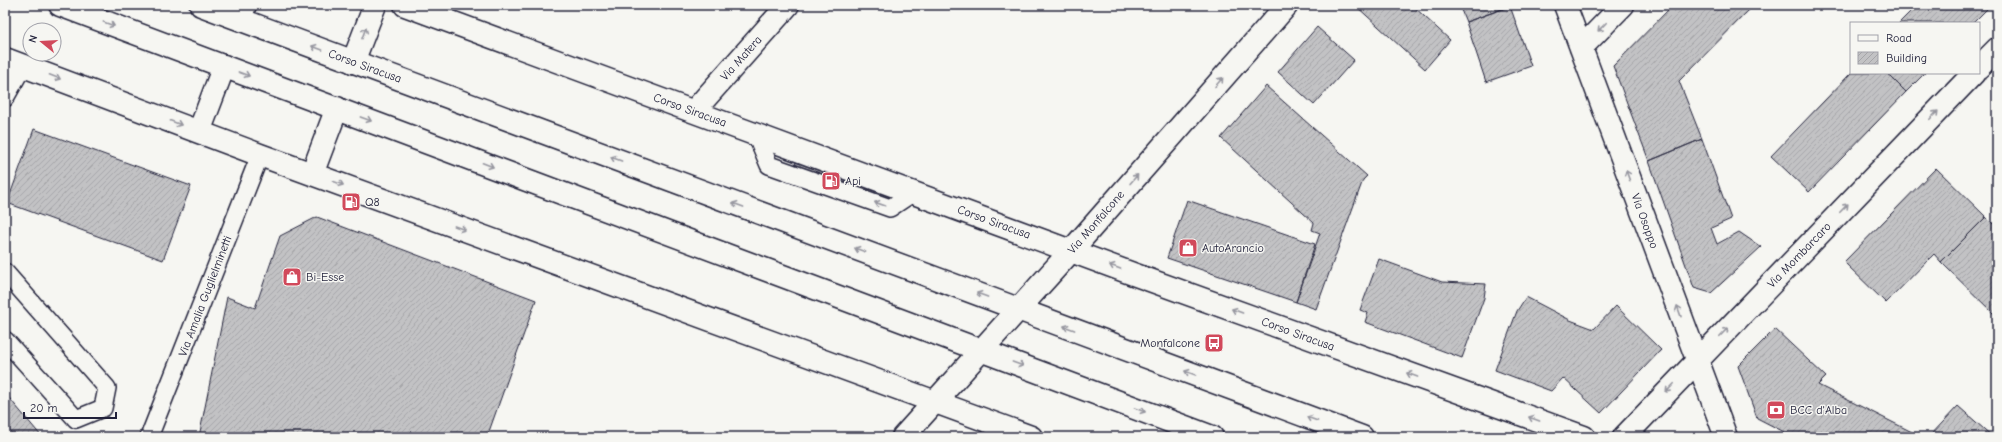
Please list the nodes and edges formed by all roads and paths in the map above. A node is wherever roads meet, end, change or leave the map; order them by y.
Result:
1 (60, 5) edge
2 (201, 5) edge
3 (375, 5) edge
4 (405, 5) edge
5 (788, 5) edge
6 (1565, 5) edge
7 (1623, 5) edge
8 (1281, 7) edge
9 (243, 12) edge
10 (1581, 48) junction
11 (1997, 49) edge
12 (14, 62) edge
13 (353, 62) junction
14 (224, 66) junction
15 (1980, 67) edge
16 (1973, 74) edge
17 (5, 98) edge
18 (337, 108) junction
19 (694, 111) junction
20 (199, 132) junction
21 (260, 155) junction
22 (312, 174) junction
23 (1071, 251) junction
24 (5, 272) edge
25 (1018, 309) junction
26 (5, 340) edge
27 (981, 351) junction
28 (1697, 360) junction
29 (936, 401) junction
30 (149, 437) edge
31 (903, 437) edge
32 (1031, 437) edge
33 (1212, 437) edge
34 (1362, 437) edge
35 (1584, 437) edge
36 (1624, 437) edge
37 (1726, 437) edge

1 -> 14 street
2 - 9 street, Corso Siracusa
13 -> 3 street
4 - 19 street, Corso Siracusa
5 - 19 street, Via Matera
6 - 10 street, Via Osoppo
7 -> 10 street
23 -> 8 street, Via Monfalcone
13 -> 9 street, Corso Siracusa
28 -> 10 street, Via Osoppo
11 - 15 street
12 - 17 lane
12 -> 20 street
25 -> 13 street, Corso Siracusa
14 -> 18 street
14 - 20 street
28 -> 16 street, Via Mombarcaro
18 - 22 street
18 -> 27 street
23 -> 19 street, Corso Siracusa
20 - 21 street
21 - 22 street
21 - 30 lane, Via Amalia Guglielminetti
22 -> 29 street
23 - 25 street, Via Monfalcone
35 -> 23 street, Corso Siracusa
24 - 26 lane
25 - 27 street, Via Monfalcone
34 -> 25 street, Corso Siracusa
27 - 29 street, Via Monfalcone
27 -> 33 street
28 -> 36 street, Via Mombarcaro
28 - 37 street, Via Osoppo
29 - 31 street, Via Monfalcone
29 - 32 street

